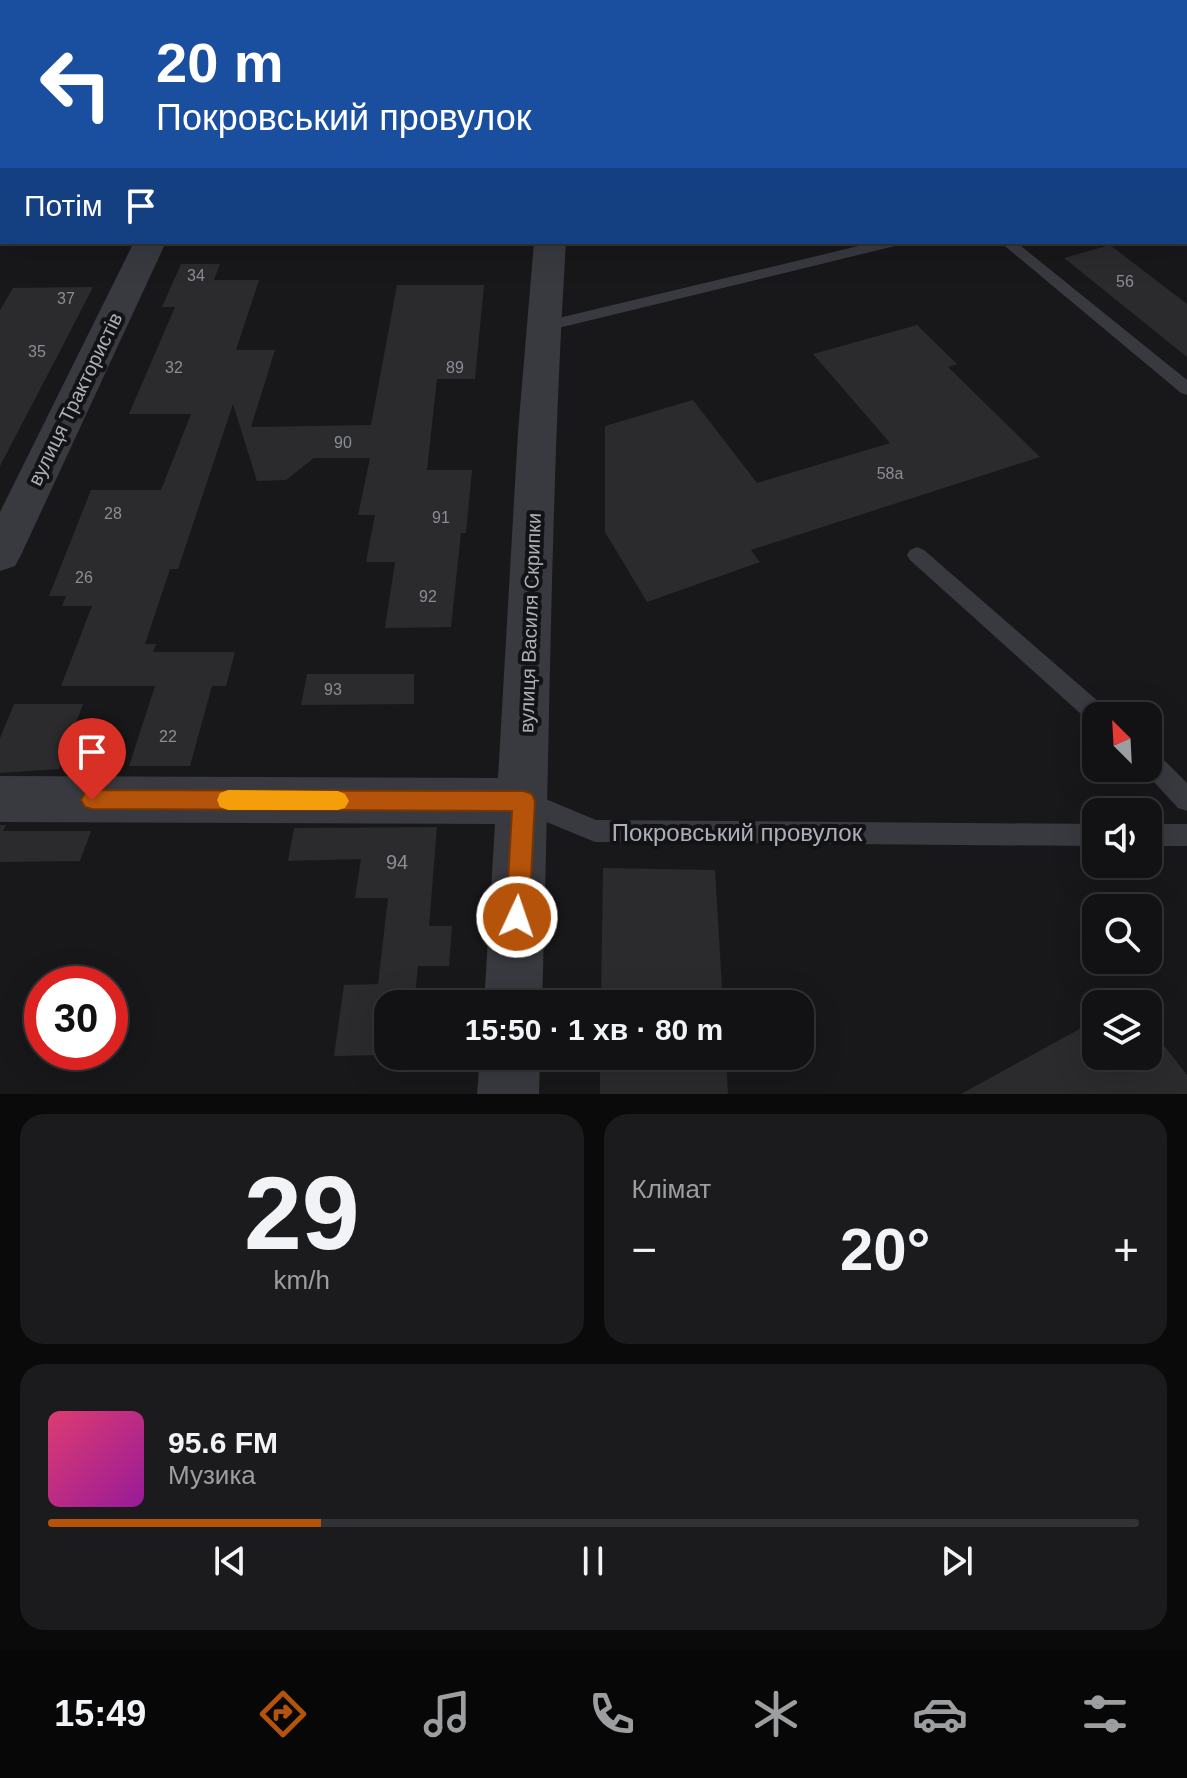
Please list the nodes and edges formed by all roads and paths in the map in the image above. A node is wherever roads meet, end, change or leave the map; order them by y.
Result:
1 (149, 244) edge
2 (550, 244) edge
3 (886, 244) edge
4 (1009, 244) edge
5 (542, 327) junction
6 (1187, 389) edge
7 (0, 555) edge
8 (917, 555) dead end
9 (1083, 702) edge
10 (1162, 774) edge
11 (0, 799) edge
12 (1187, 800) edge
13 (524, 801) junction
14 (1082, 835) edge
15 (1162, 835) edge
16 (1187, 835) edge
17 (514, 990) edge
18 (509, 1070) edge
19 (508, 1094) edge

1 - 7 street, вулиця Трактористів
2 - 5 street, вулиця Василя Скрипки
3 - 5 lane
4 - 6 lane
5 - 13 street, вулиця Василя Скрипки
8 - 9 lane
10 - 12 lane
11 - 13 street, Покровський провулок
13 - 14 lane, Покровський провулок
13 - 17 street, вулиця Василя Скрипки
15 - 16 lane
18 - 19 street

